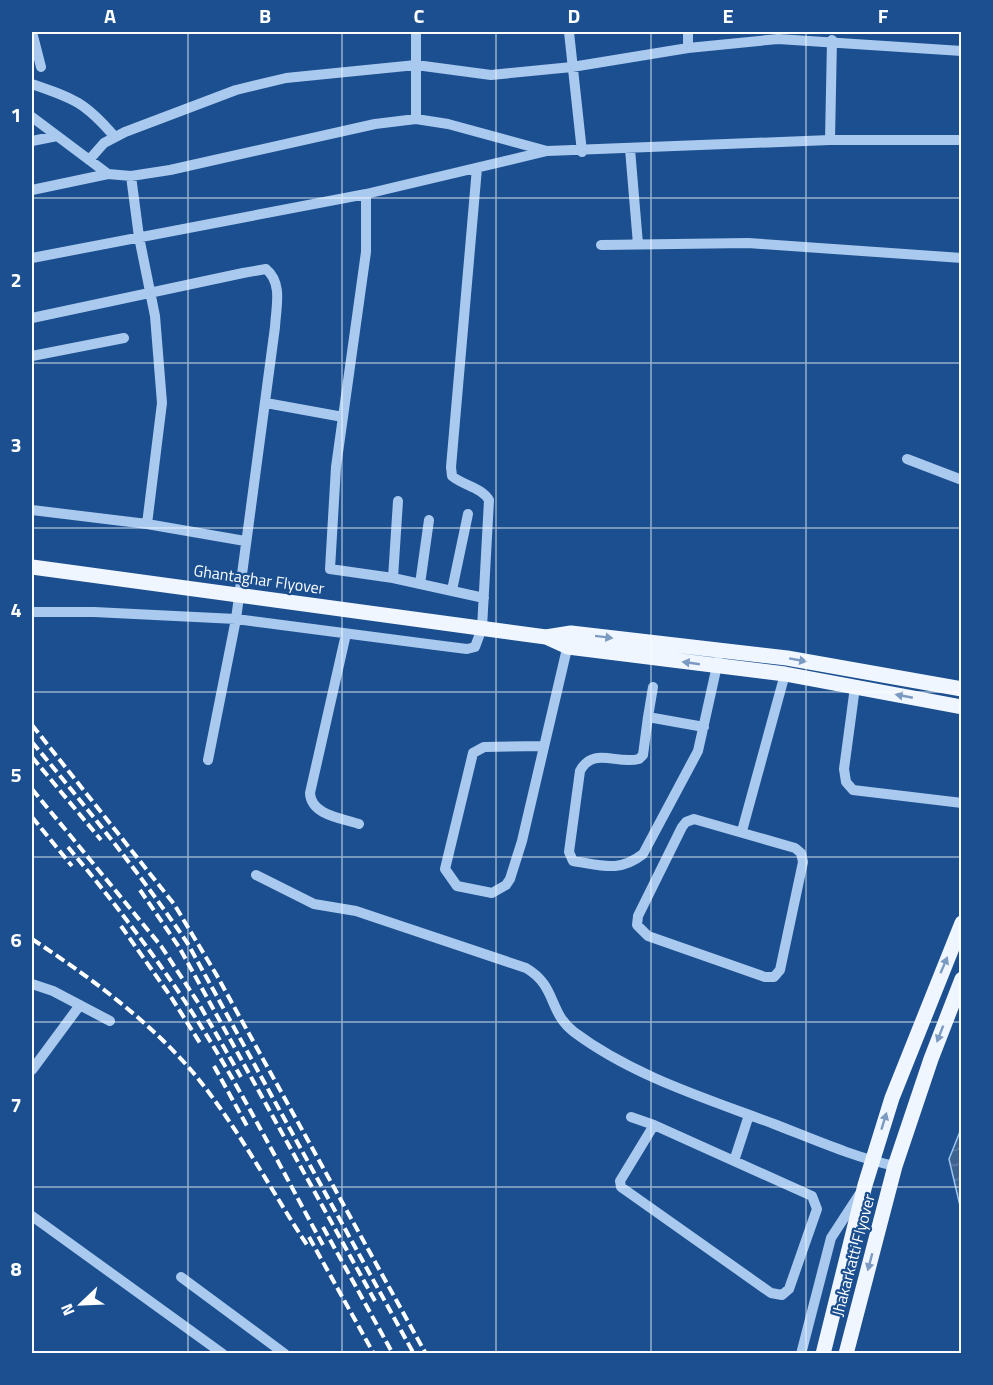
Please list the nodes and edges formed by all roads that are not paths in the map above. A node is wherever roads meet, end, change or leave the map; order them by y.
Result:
1 (32, 32) edge
2 (416, 32) edge
3 (569, 32) edge
4 (688, 32) edge
5 (807, 35) edge
6 (832, 40) junction
7 (688, 48) junction
8 (962, 51) edge
9 (416, 64) junction
10 (40, 67) dead end
11 (572, 67) junction
12 (32, 84) edge
13 (32, 117) edge
14 (416, 119) junction
15 (57, 136) junction
16 (114, 136) junction
17 (830, 140) junction
18 (962, 140) edge
19 (32, 141) edge
20 (630, 149) junction
21 (547, 151) junction
22 (582, 152) junction
23 (89, 160) junction
24 (477, 168) junction
25 (108, 174) junction
26 (131, 176) junction
27 (32, 190) edge
28 (366, 194) junction
29 (139, 237) junction
30 (638, 244) junction
31 (601, 245) dead end
32 (32, 258) edge
33 (962, 258) edge
34 (151, 294) junction
35 (32, 318) edge
36 (124, 338) dead end
37 (32, 356) edge
38 (266, 403) junction
39 (343, 417) junction
40 (907, 459) dead end
41 (962, 480) edge
42 (398, 501) dead end
43 (32, 510) edge
44 (468, 514) dead end
45 (429, 520) dead end
46 (147, 524) junction
47 (245, 541) junction
48 (32, 567) edge
49 (393, 578) junction
50 (420, 584) junction
51 (452, 590) junction
52 (484, 598) junction
53 (32, 612) edge
54 (236, 620) junction
55 (476, 627) junction
56 (346, 634) junction
57 (569, 640) junction
58 (718, 659) junction
59 (785, 674) junction
60 (653, 687) dead end
61 (855, 687) junction
62 (962, 689) edge
63 (962, 707) edge
64 (648, 717) junction
65 (705, 727) junction
66 (543, 746) junction
67 (208, 760) dead end
68 (962, 802) edge
69 (359, 824) dead end
70 (742, 831) junction
71 (256, 875) dead end
72 (962, 923) edge
73 (962, 980) edge
74 (32, 984) edge
75 (80, 1005) junction
76 (110, 1021) dead end
77 (32, 1070) edge
78 (749, 1114) junction
79 (631, 1117) dead end
80 (654, 1125) junction
81 (734, 1161) junction
82 (872, 1161) junction
83 (895, 1166) junction
84 (865, 1185) junction
85 (32, 1216) edge
86 (181, 1277) dead end
87 (223, 1353) edge
88 (285, 1353) edge
89 (801, 1353) edge
90 (823, 1353) edge
91 (846, 1353) edge

1 - 10 street
2 - 9 street
3 - 11 street
4 - 7 street
5 - 6 street
5 - 7 street
6 - 8 street
6 - 17 street
7 - 11 street
9 - 11 street
9 - 14 street
9 - 16 street
11 - 22 street
12 - 16 street
13 - 15 street
14 - 21 street
14 - 26 street
15 - 19 street
15 - 23 street
16 - 23 street
17 - 18 street
17 - 20 street
20 - 22 street
20 - 30 street
21 - 22 street
21 - 24 street
23 - 25 street
24 - 28 street
24 - 52 street
25 - 26 street
25 - 27 street
26 - 29 street
28 - 29 street
28 - 39 street
29 - 32 street
29 - 34 street
30 - 31 street
30 - 33 street
34 - 35 street
34 - 38 street
34 - 46 street
36 - 37 street
38 - 39 street
38 - 47 street
39 - 49 street
40 - 41 street
42 - 49 street
43 - 46 street
44 - 51 street
45 - 50 street
46 - 47 street
47 - 54 street
48 - 55 main road, Ghantaghar Flyover
49 - 50 street
50 - 51 street
51 - 52 street
52 - 55 street
53 - 54 street
54 - 56 street
54 - 67 street
55 - 56 street
55 - 57 main road, Ghantaghar Flyover
56 - 69 street
57 - 58 main road, Ghantaghar Flyover
57 - 66 street
58 - 59 main road
58 -> 62 main road
58 - 65 street
59 - 61 main road
59 - 70 street
60 - 64 street
63 -> 61 main road
61 - 68 street
64 - 65 street
64 - 65 street
66 - 66 street
70 - 70 street
71 - 78 street
82 -> 72 main road, Jhakarkatti Flyover
73 -> 83 main road, Jhakarkatti Flyover
74 - 75 street
75 - 76 street
75 - 77 street
78 - 81 street
78 - 82 street
79 - 80 street
80 - 81 street
80 - 81 street
82 - 83 street
82 - 84 main road, Jhakarkatti Flyover
83 -> 91 main road, Jhakarkatti Flyover
84 - 89 street
84 - 90 main road, Jhakarkatti Flyover
85 - 87 street
86 - 88 street

